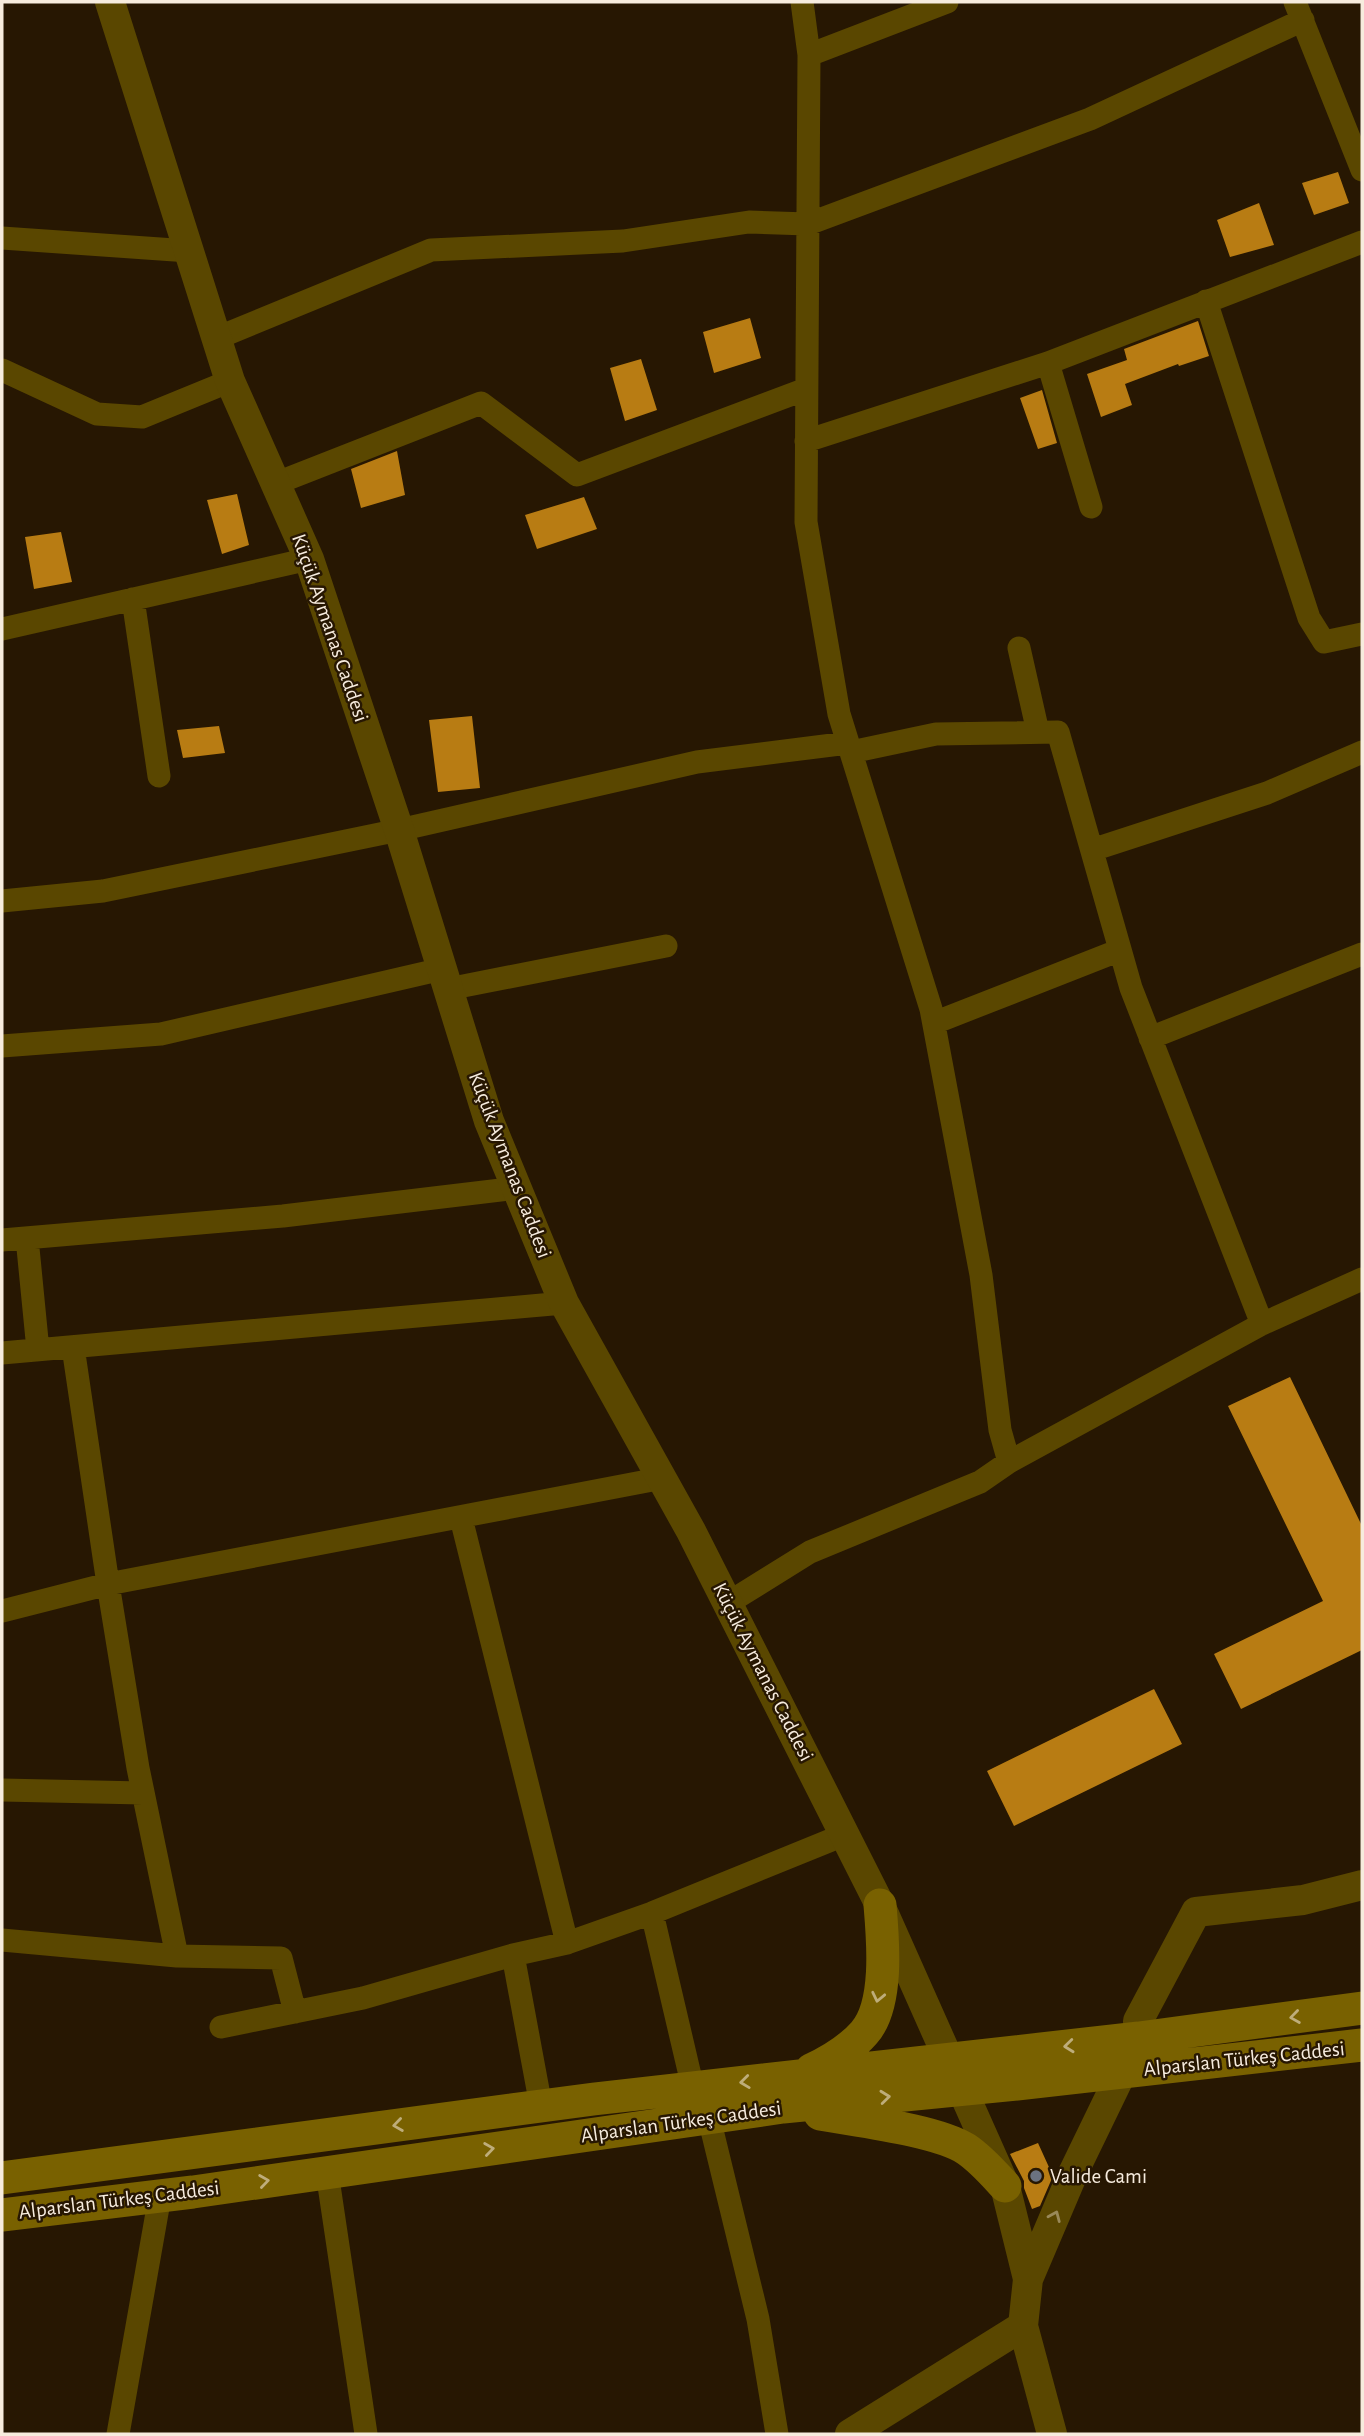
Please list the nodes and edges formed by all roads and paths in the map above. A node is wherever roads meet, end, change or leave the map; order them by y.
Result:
1 (110, 2) edge
2 (802, 2) edge
3 (947, 2) edge
4 (1299, 11) edge
5 (809, 55) junction
6 (1362, 170) edge
7 (807, 224) junction
8 (2, 238) edge
9 (1362, 242) edge
10 (189, 251) junction
11 (1206, 301) junction
12 (217, 338) junction
13 (1048, 363) junction
14 (2, 370) edge
15 (230, 381) junction
16 (806, 389) junction
17 (806, 441) junction
18 (277, 484) junction
19 (1091, 507) dead end
20 (309, 559) junction
21 (133, 599) junction
22 (2, 629) edge
23 (1362, 634) edge
24 (1019, 648) dead end
25 (1038, 732) junction
26 (849, 748) junction
27 (1362, 752) edge
28 (159, 776) dead end
29 (399, 830) junction
30 (1092, 850) junction
31 (2, 901) edge
32 (666, 946) dead end
33 (1120, 950) junction
34 (1362, 954) edge
35 (445, 979) junction
36 (934, 1023) junction
37 (1150, 1038) junction
38 (2, 1046) edge
39 (517, 1188) junction
40 (27, 1238) junction
41 (2, 1240) edge
42 (1362, 1279) edge
43 (564, 1303) junction
44 (1262, 1324) junction
45 (73, 1348) junction
46 (38, 1350) junction
47 (2, 1353) edge
48 (1009, 1462) junction
49 (663, 1478) junction
50 (461, 1518) junction
51 (108, 1584) junction
52 (728, 1602) junction
53 (2, 1611) edge
54 (2, 1790) edge
55 (143, 1793) junction
56 (846, 1834) junction
57 (1362, 1885) edge
58 (880, 1905) junction
59 (652, 1913) junction
60 (2, 1940) edge
61 (567, 1943) junction
62 (513, 1955) junction
63 (177, 1956) junction
64 (1362, 2008) edge
65 (295, 2012) junction
66 (221, 2027) dead end
67 (1139, 2038) junction
68 (1362, 2045) edge
69 (1122, 2072) junction
70 (956, 2075) junction
71 (798, 2076) junction
72 (693, 2088) junction
73 (541, 2106) junction
74 (783, 2107) junction
75 (709, 2118) junction
76 (327, 2172) junction
77 (2, 2178) edge
78 (1005, 2186) junction
79 (160, 2196) junction
80 (2, 2215) edge
81 (1028, 2279) junction
82 (1023, 2326) junction
83 (117, 2434) edge
84 (366, 2434) edge
85 (777, 2434) edge
86 (850, 2434) edge
87 (1052, 2434) edge

1 - 10 street, Küçük Aymanas Caddesi
2 - 5 street
3 - 5 street
4 - 6 street
4 - 7 street
5 - 7 street
7 - 12 street
7 - 16 street
8 - 10 street
9 - 11 street
10 - 12 street, Küçük Aymanas Caddesi
11 - 13 street
11 - 23 street
12 - 15 street, Küçük Aymanas Caddesi
13 - 17 street
13 - 19 street
14 - 15 street
15 - 18 street, Küçük Aymanas Caddesi
16 - 17 street
16 - 18 street
17 - 26 street
18 - 20 street, Küçük Aymanas Caddesi
20 - 21 street
20 - 29 street, Küçük Aymanas Caddesi
21 - 22 street
21 - 28 street
24 - 25 street
25 - 26 street
25 - 30 street
26 - 29 street
26 - 36 street
27 - 30 street
29 - 31 street
29 - 35 street, Küçük Aymanas Caddesi
30 - 33 street
32 - 35 street
33 - 36 street
33 - 37 street
34 - 37 street
35 - 38 street
35 - 39 street, Küçük Aymanas Caddesi
36 - 48 street
37 - 44 street
39 - 40 street
39 - 43 street, Küçük Aymanas Caddesi
40 - 41 street
40 - 46 street
42 - 44 street
43 - 45 street
43 - 49 street, Küçük Aymanas Caddesi
44 - 48 street
45 - 46 street
45 - 51 street
46 - 47 street
48 - 52 street
49 - 50 street
49 - 52 street, Küçük Aymanas Caddesi
50 - 51 street
50 - 61 street
51 - 53 street
51 - 55 street
52 - 56 street, Küçük Aymanas Caddesi
54 - 55 street
55 - 63 street
56 - 58 street, Küçük Aymanas Caddesi
56 - 59 street
57 - 67 street
58 - 70 street, Küçük Aymanas Caddesi
58 -> 71 main road
59 - 61 street
59 - 72 street
60 - 63 street
61 - 62 street
62 - 65 street
62 - 73 street
63 - 65 street
64 -> 67 main road, Alparslan Türkeş Caddesi
65 - 66 street
67 -> 70 main road, Alparslan Türkeş Caddesi
68 - 69 main road, Alparslan Türkeş Caddesi
69 - 70 main road, Alparslan Türkeş Caddesi
81 -> 69 street
70 - 71 main road, Alparslan Türkeş Caddesi
74 -> 70 main road, Alparslan Türkeş Caddesi
70 - 78 street, Küçük Aymanas Caddesi
71 -> 72 main road, Alparslan Türkeş Caddesi
72 - 73 main road, Alparslan Türkeş Caddesi
73 -> 77 main road, Alparslan Türkeş Caddesi
74 - 75 main road, Alparslan Türkeş Caddesi
74 - 78 main road
76 -> 75 main road, Alparslan Türkeş Caddesi
75 - 85 street
79 -> 76 main road, Alparslan Türkeş Caddesi
76 - 84 street
78 - 81 street, Küçük Aymanas Caddesi
79 - 80 main road, Alparslan Türkeş Caddesi
79 - 83 street
81 - 82 street
82 - 86 street
82 - 87 street

